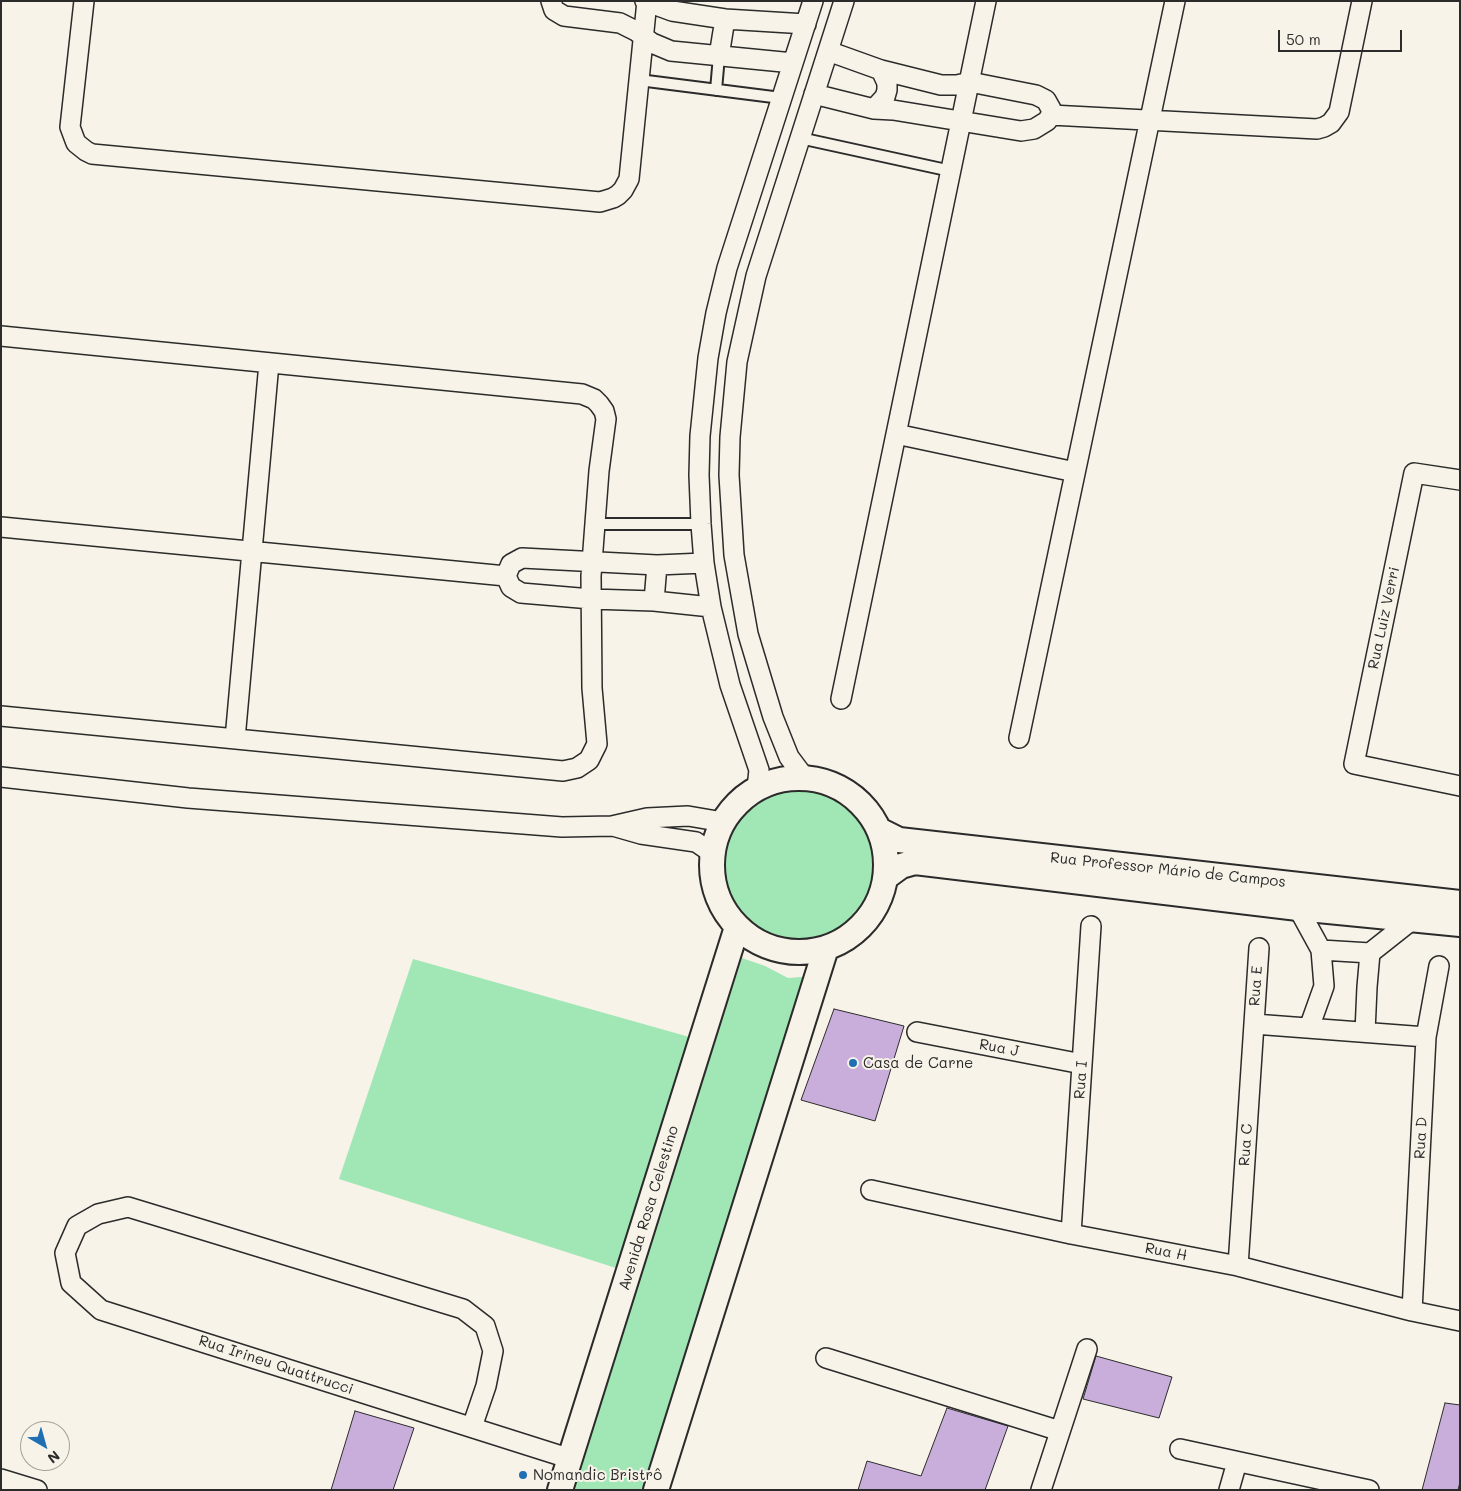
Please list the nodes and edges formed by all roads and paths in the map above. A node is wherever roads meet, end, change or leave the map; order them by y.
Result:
1 (84, 1) edge
2 (551, 1) edge
3 (813, 1) edge
4 (844, 1) edge
5 (986, 1) edge
6 (1175, 1) edge
7 (1362, 1) edge
8 (646, 2) edge
9 (725, 19) junction
10 (806, 24) junction
11 (643, 38) junction
12 (828, 51) junction
13 (719, 56) junction
14 (793, 63) junction
15 (882, 70) junction
16 (639, 80) junction
17 (970, 82) junction
18 (716, 90) junction
19 (814, 94) junction
20 (782, 98) junction
21 (874, 108) junction
22 (1052, 115) junction
23 (1150, 120) junction
24 (961, 122) junction
25 (800, 138) junction
26 (951, 172) junction
27 (740, 225) junction
28 (768, 234) junction
29 (1, 336) edge
30 (269, 363) junction
31 (896, 434) junction
32 (1076, 472) junction
33 (699, 475) junction
34 (729, 475) junction
35 (1460, 480) edge
36 (594, 524) junction
37 (701, 524) junction
38 (1, 527) edge
39 (252, 551) junction
40 (592, 561) junction
41 (704, 563) junction
42 (657, 565) junction
43 (506, 576) junction
44 (591, 599) junction
45 (654, 601) junction
46 (711, 607) junction
47 (841, 699) dead end
48 (1, 716) edge
49 (1019, 738) dead end
50 (235, 739) junction
51 (1, 776) edge
52 (804, 777) junction
53 (1460, 786) edge
54 (757, 788) junction
55 (723, 822) junction
56 (612, 826) junction
57 (880, 830) junction
58 (712, 853) junction
59 (886, 877) junction
60 (1301, 897) junction
61 (1454, 900) edge
62 (1413, 919) junction
63 (1460, 924) edge
64 (1091, 926) dead end
65 (736, 927) junction
66 (826, 948) junction
67 (1259, 948) dead end
68 (1321, 950) junction
69 (1370, 953) junction
70 (1438, 966) dead end
71 (1254, 1024) junction
72 (1309, 1028) junction
73 (917, 1032) dead end
74 (1365, 1032) junction
75 (1426, 1037) junction
76 (1082, 1064) junction
77 (871, 1190) dead end
78 (1071, 1234) junction
79 (1238, 1266) junction
80 (1412, 1311) junction
81 (1460, 1321) edge
82 (1087, 1349) dead end
83 (826, 1358) dead end
84 (472, 1427) junction
85 (1060, 1431) junction
86 (1180, 1449) dead end
87 (570, 1459) junction
88 (1237, 1462) junction
89 (1, 1479) edge
90 (36, 1490) edge
91 (560, 1490) edge
92 (656, 1490) edge
93 (1041, 1490) edge
94 (1229, 1490) edge
95 (1369, 1490) edge

1 - 16 street
2 - 11 street
3 - 10 street
4 - 12 street
5 - 17 street
6 - 23 street
7 - 23 street
8 - 9 street
8 - 11 street
9 - 10 street
9 - 13 street
10 - 14 street
11 - 13 street
11 - 16 street
12 - 15 street
12 - 19 street
13 - 14 street
13 - 18 lane
14 - 20 street
15 - 17 street
15 - 21 street
16 - 18 lane
17 - 22 street
17 - 24 street
18 - 20 lane
19 - 21 street
19 - 25 street
20 - 27 street
21 - 24 street
22 - 23 street
22 - 24 street
23 - 32 street
24 - 26 street
25 - 26 lane
25 - 28 street
26 - 31 street
27 - 28 street
27 - 33 street
28 - 34 street
29 - 30 street
30 - 36 street
30 - 39 street
31 - 32 street
31 - 47 street
32 - 49 street
33 - 34 street
33 - 37 street
34 - 52 street
35 - 53 street, Rua Luiz Verri
36 - 37 lane
36 - 40 street
37 - 41 street
38 - 39 street
39 - 43 street
39 - 50 street
40 - 42 street
40 - 43 street
40 - 44 street
41 - 42 street
41 - 46 street
42 - 45 street
43 - 44 street
44 - 45 street
44 - 50 street
45 - 46 street
46 - 54 street
48 - 50 street
51 - 56 street
52 - 54 street
52 - 57 street
54 - 55 street
55 - 56 street
55 - 58 street
56 - 58 street
57 - 59 street
57 - 60 street, Rua Professor Mário de Campos
58 - 65 street
59 - 60 street, Rua Professor Mário de Campos
59 - 66 street
60 - 61 street, Rua Professor Mário de Campos
60 - 62 street, Rua Professor Mário de Campos
60 - 68 street
62 - 63 street, Rua Professor Mário de Campos
62 - 69 street
64 - 76 street, Rua I
65 - 66 street
65 - 87 street, Avenida Rosa Celestino
66 - 92 street
67 - 71 street, Rua E
68 - 69 street
68 - 72 street
69 - 74 street
70 - 75 street, Rua D
71 - 72 street
71 - 79 street, Rua C
72 - 74 street
73 - 76 street, Rua J
74 - 75 street
75 - 80 street, Rua D
76 - 78 street, Rua I
77 - 78 street, Rua H
78 - 79 street, Rua H
79 - 80 street, Rua H
80 - 81 street, Rua H
82 - 85 street
83 - 85 street
84 - 84 street, Rua Irineu Quattrucci
84 - 87 street, Rua Irineu Quattrucci
85 - 93 street
86 - 88 street
87 - 91 street, Avenida Rosa Celestino
88 - 94 street
88 - 95 street
89 - 90 street

